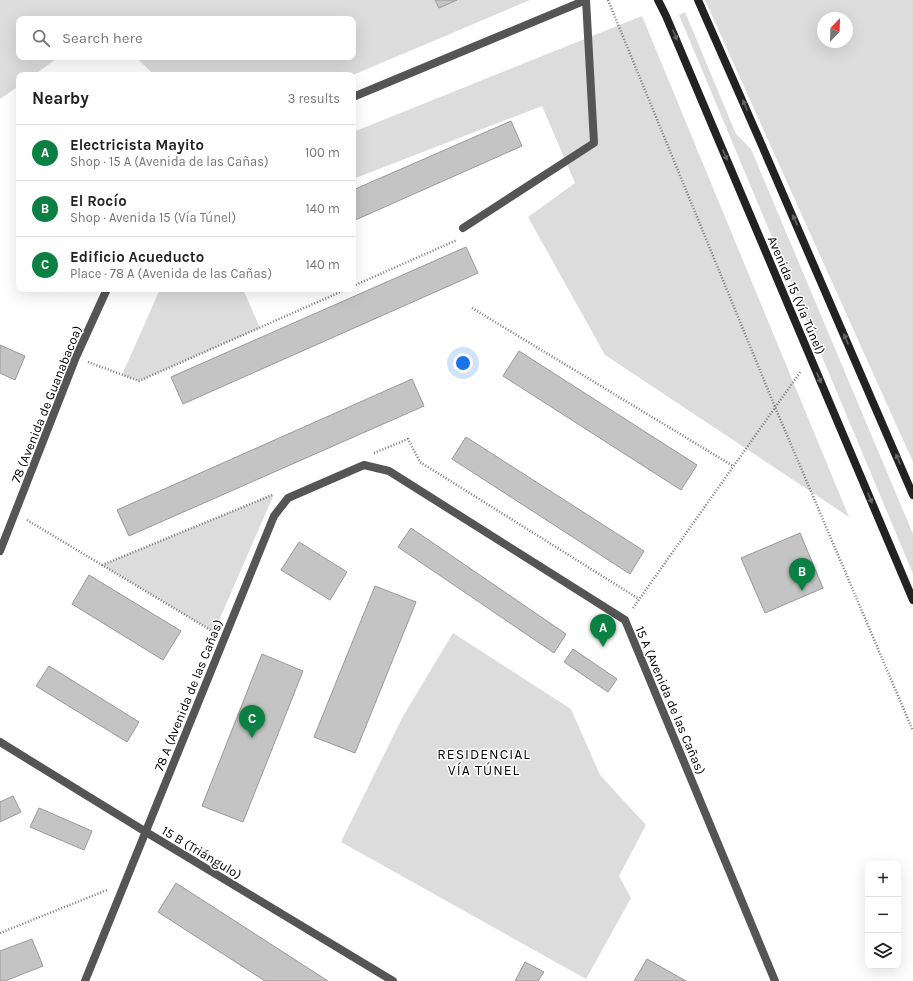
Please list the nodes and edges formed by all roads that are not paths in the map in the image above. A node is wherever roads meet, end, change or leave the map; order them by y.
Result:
1 (586, 0) edge
2 (658, 0) edge
3 (698, 0) edge
4 (356, 96) edge
5 (463, 228) dead end
6 (106, 292) edge
7 (364, 465) joint
8 (913, 495) edge
9 (0, 551) edge
10 (913, 600) edge
11 (0, 742) edge
12 (146, 832) junction
13 (85, 981) edge
14 (393, 981) edge
15 (775, 981) edge

1 - 4 street
1 - 5 street
2 -> 10 main road, Avenida 15 (Vía Túnel)
8 -> 3 main road, Avenida 15 (Vía Túnel)
6 - 9 street, 78 (Avenida de Guanabacoa)
7 - 12 street, 78 A (Avenida de las Cañas)
7 - 15 street, 15 A (Avenida de las Cañas)
11 - 12 street, 15 B (Triángulo)
12 - 13 street, 78 A (Avenida de las Cañas)
12 - 14 street, 15 B (Triángulo)

